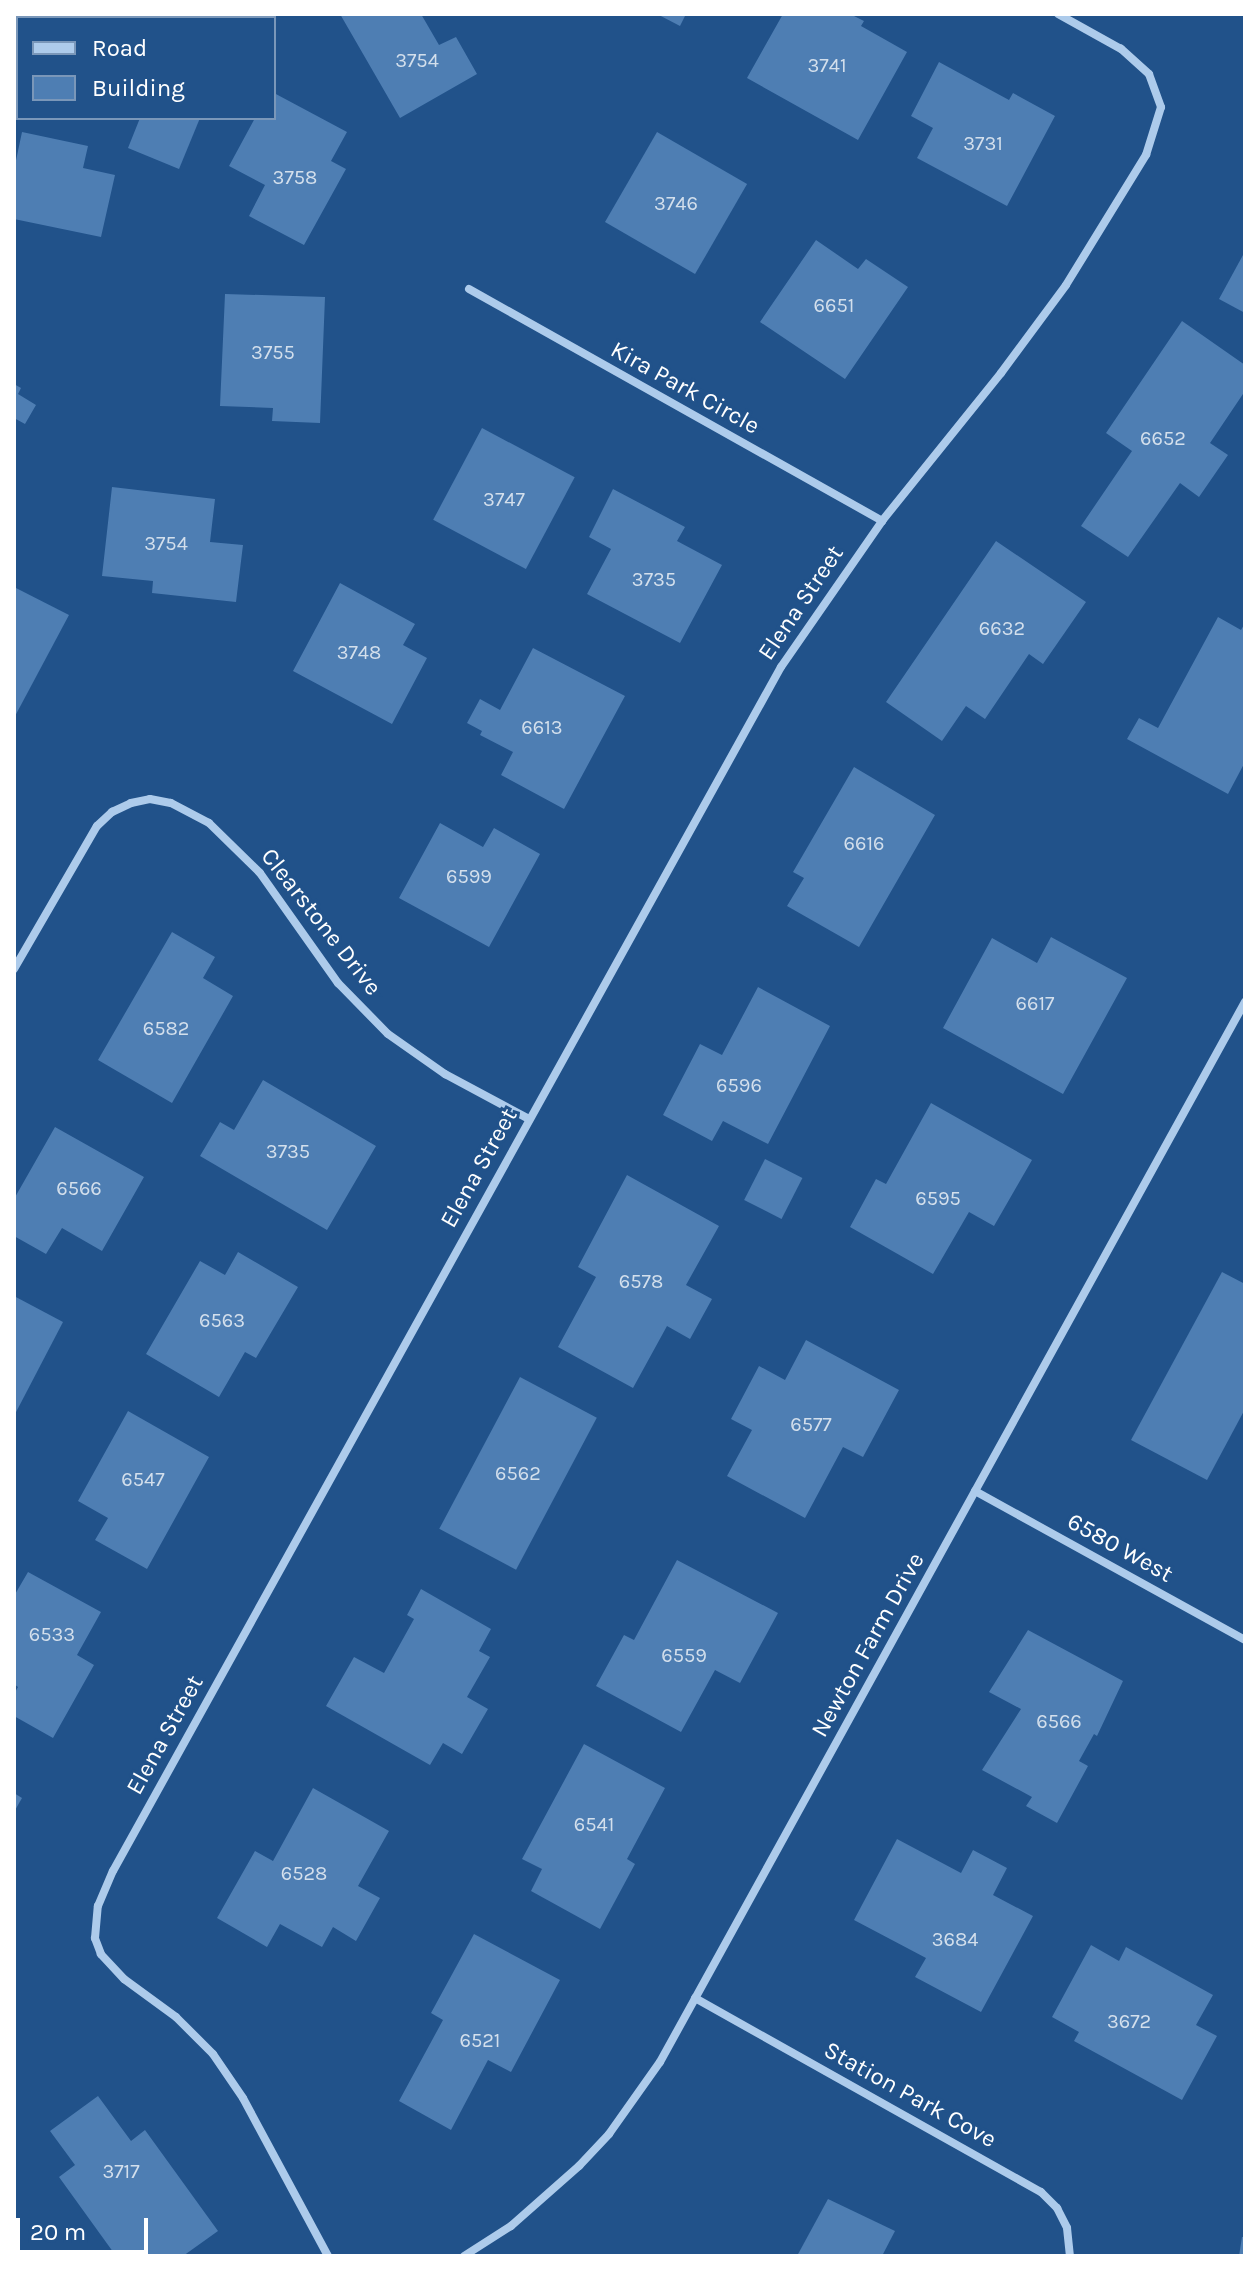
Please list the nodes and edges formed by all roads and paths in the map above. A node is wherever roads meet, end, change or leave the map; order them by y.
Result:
1 (1058, 14) edge
2 (469, 289) dead end
3 (882, 521) junction
4 (14, 969) edge
5 (1245, 1002) edge
6 (529, 1119) junction
7 (975, 1491) junction
8 (1245, 1640) edge
9 (695, 1998) junction
10 (328, 2256) edge
11 (464, 2256) edge
12 (1070, 2256) edge

1 - 3 street, Elena Street
2 - 3 street, Kira Park Circle
3 - 6 street, Elena Street
4 - 6 street, Clearstone Drive
5 - 7 street, Newton Farm Drive
6 - 10 street, Elena Street
7 - 8 street, 6580 West
7 - 9 street, Newton Farm Drive
9 - 11 street, Newton Farm Drive
9 - 12 street, Station Park Cove

